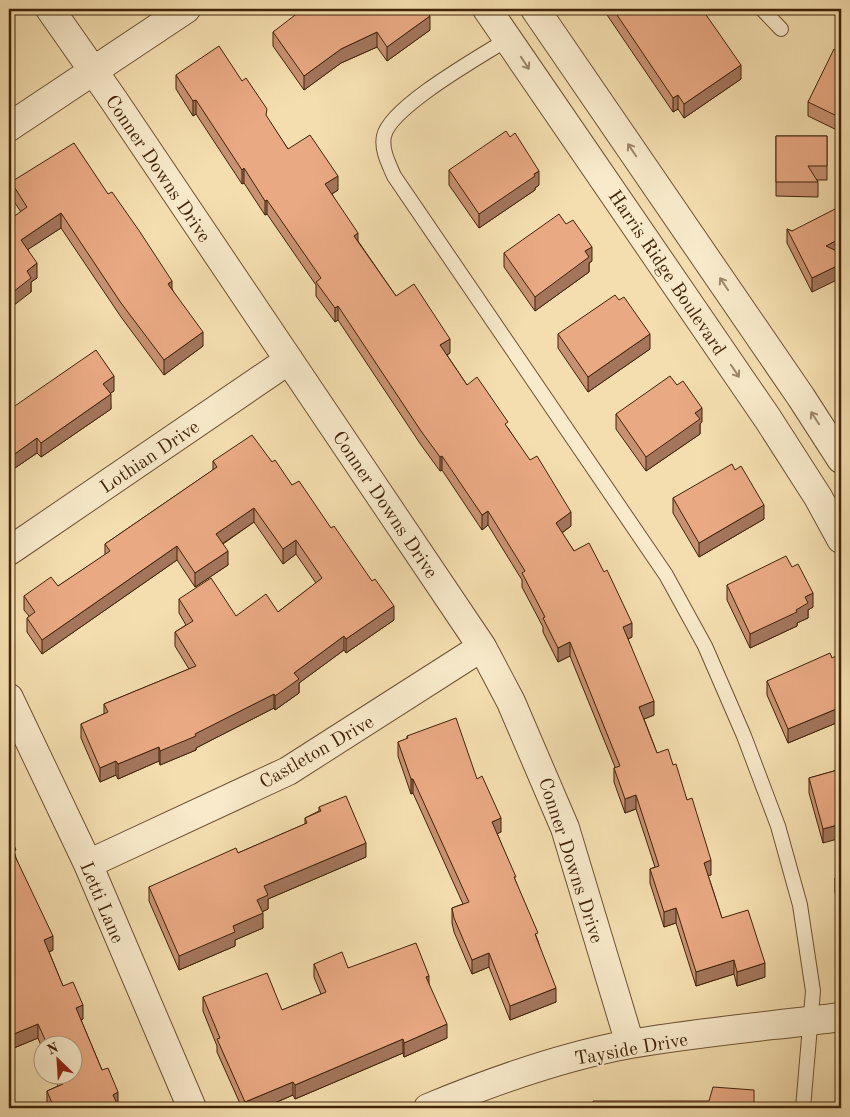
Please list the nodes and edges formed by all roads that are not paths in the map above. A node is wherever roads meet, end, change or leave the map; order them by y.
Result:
1 (50, 9) edge
2 (186, 9) edge
3 (487, 9) edge
4 (762, 9) edge
5 (543, 12) edge
6 (782, 28) dead end
7 (508, 39) junction
8 (93, 70) junction
9 (9, 127) edge
10 (289, 360) junction
11 (841, 459) edge
12 (841, 540) edge
13 (9, 552) edge
14 (482, 648) junction
15 (9, 698) edge
16 (88, 864) junction
17 (841, 1017) edge
18 (811, 1021) junction
19 (630, 1044) junction
20 (192, 1108) edge
21 (428, 1108) edge
22 (803, 1108) edge

1 - 8 street, Conner Downs Drive
2 - 8 street
3 - 7 street, Harris Ridge Boulevard
4 - 6 lane
11 -> 5 street, Harris Ridge Boulevard
7 -> 12 street, Harris Ridge Boulevard
7 - 18 lane
8 - 9 street
8 - 10 street, Conner Downs Drive
10 - 13 street, Lothian Drive
10 - 14 street, Conner Downs Drive
14 - 16 street, Castleton Drive
14 - 19 street, Conner Downs Drive
15 - 16 street, Letti Lane
16 - 20 street, Letti Lane
17 - 18 street, Tayside Drive
18 - 19 street, Tayside Drive
18 - 22 lane
19 - 21 street, Tayside Drive

